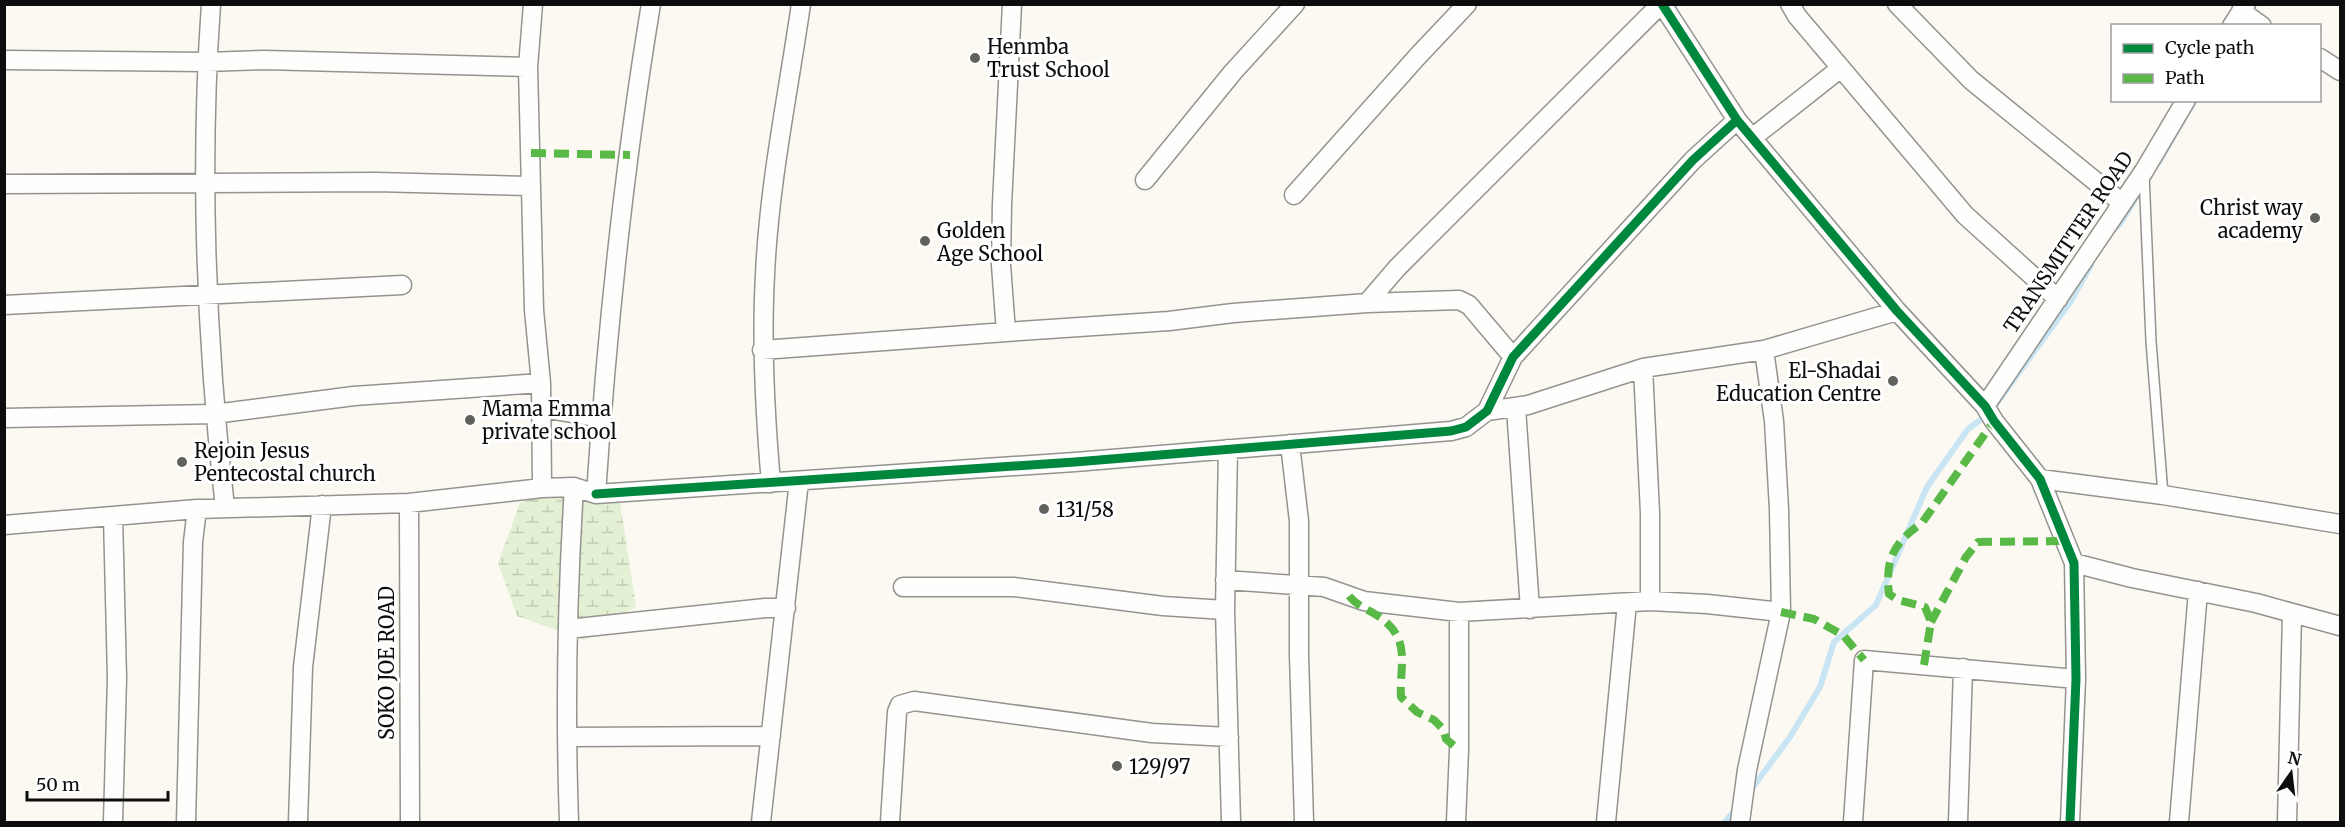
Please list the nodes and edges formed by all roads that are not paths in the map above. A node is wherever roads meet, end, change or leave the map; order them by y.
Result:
1 (211, 4) edge
2 (533, 4) edge
3 (651, 4) edge
4 (801, 4) edge
5 (1012, 4) edge
6 (1294, 4) edge
7 (1467, 4) edge
8 (1662, 4) edge
9 (1790, 4) edge
10 (1897, 4) edge
11 (2240, 14) edge
12 (2258, 24) edge
13 (2321, 59) edge
14 (4, 60) edge
15 (207, 62) junction
16 (528, 67) junction
17 (1841, 68) junction
18 (2340, 71) edge
19 (2185, 102) edge
20 (1737, 120) junction
21 (1752, 138) junction
22 (2144, 171) junction
23 (1145, 180) dead end
24 (4, 184) edge
25 (203, 184) junction
26 (530, 186) junction
27 (1294, 195) dead end
28 (2121, 203) junction
29 (402, 285) dead end
30 (208, 296) junction
31 (2058, 299) junction
32 (1367, 303) junction
33 (4, 305) edge
34 (1897, 311) junction
35 (1006, 332) junction
36 (762, 350) junction
37 (1764, 350) junction
38 (1513, 357) junction
39 (1643, 368) junction
40 (541, 383) junction
41 (1985, 406) junction
42 (542, 408) junction
43 (1516, 408) junction
44 (1487, 411) junction
45 (214, 414) junction
46 (4, 418) edge
47 (601, 418) junction
48 (1290, 444) junction
49 (1228, 449) junction
50 (2040, 479) junction
51 (799, 481) junction
52 (771, 483) junction
53 (574, 487) junction
54 (542, 488) junction
55 (596, 494) junction
56 (2163, 495) junction
57 (409, 503) junction
58 (322, 505) junction
59 (225, 508) junction
60 (197, 509) junction
61 (113, 516) junction
62 (2340, 524) edge
63 (4, 525) edge
64 (2074, 563) junction
65 (1225, 580) junction
66 (1299, 584) junction
67 (908, 587) dead end
68 (2198, 591) junction
69 (1650, 601) junction
70 (1628, 603) junction
71 (786, 608) junction
72 (1530, 609) junction
73 (1225, 610) junction
74 (1459, 612) junction
75 (1781, 612) junction
76 (2292, 614) junction
77 (2340, 626) edge
78 (568, 629) junction
79 (1963, 668) junction
80 (2076, 679) junction
81 (771, 736) junction
82 (1229, 736) junction
83 (567, 737) junction
84 (113, 822) edge
85 (186, 822) edge
86 (298, 822) edge
87 (410, 822) edge
88 (569, 822) edge
89 (761, 822) edge
90 (890, 822) edge
91 (1232, 822) edge
92 (1304, 822) edge
93 (1456, 822) edge
94 (1606, 822) edge
95 (1740, 822) edge
96 (1853, 822) edge
97 (1958, 822) edge
98 (2070, 822) edge
99 (2180, 822) edge
100 (2287, 822) edge

1 - 15 street
2 - 16 street
3 - 47 street
4 - 36 street
5 - 35 street
6 - 23 street
7 - 27 street
8 - 20 street
8 - 32 street
9 - 17 street
10 - 28 street
11 - 12 street
13 - 18 street
14 - 15 street
15 - 16 street
15 - 25 street
16 - 26 street
17 - 21 street
17 - 31 street
19 - 22 street, TRANSMITTER ROAD
20 - 21 street
20 - 38 street
21 - 34 street
22 - 28 street, TRANSMITTER ROAD
22 - 56 lane
24 - 25 street
25 - 26 street
25 - 30 street
26 - 40 street
28 - 31 street, TRANSMITTER ROAD
29 - 30 street
30 - 33 street
30 - 45 street
31 - 41 street, TRANSMITTER ROAD
32 - 35 street
32 - 38 street
34 - 37 street
34 - 41 street
35 - 36 street
36 - 52 street
37 - 39 street
37 - 75 street
38 - 44 street
39 - 43 street
39 - 69 street
40 - 42 street
40 - 45 street
41 - 50 street
42 - 47 street
42 - 54 street
43 - 44 street
43 - 72 street
44 - 48 street
45 - 46 street
45 - 59 street
47 - 55 street
48 - 49 street
48 - 66 street
49 - 51 street
49 - 65 street
50 - 56 street
50 - 64 street
51 - 52 street
51 - 71 street
52 - 55 street
53 - 54 street
53 - 55 street
53 - 78 street
54 - 57 street
56 - 62 street
57 - 58 street
57 - 87 street, SOKO JOE ROAD
58 - 59 street
58 - 86 street
59 - 60 street
60 - 61 street
60 - 85 street
61 - 63 street
61 - 84 street
64 - 68 street
64 - 80 street
65 - 66 street
65 - 73 street
66 - 74 street
66 - 92 street
67 - 73 street
68 - 76 street
68 - 99 street
69 - 70 street
69 - 75 street
70 - 72 street
70 - 94 street
71 - 78 street
71 - 81 street
72 - 74 street
73 - 82 street
74 - 93 street
75 - 95 street
76 - 77 street
76 - 100 street
78 - 83 street
79 - 80 street
79 - 96 street
79 - 97 street
80 - 98 street
81 - 83 street
81 - 89 street
82 - 90 street
82 - 91 street
83 - 88 street

